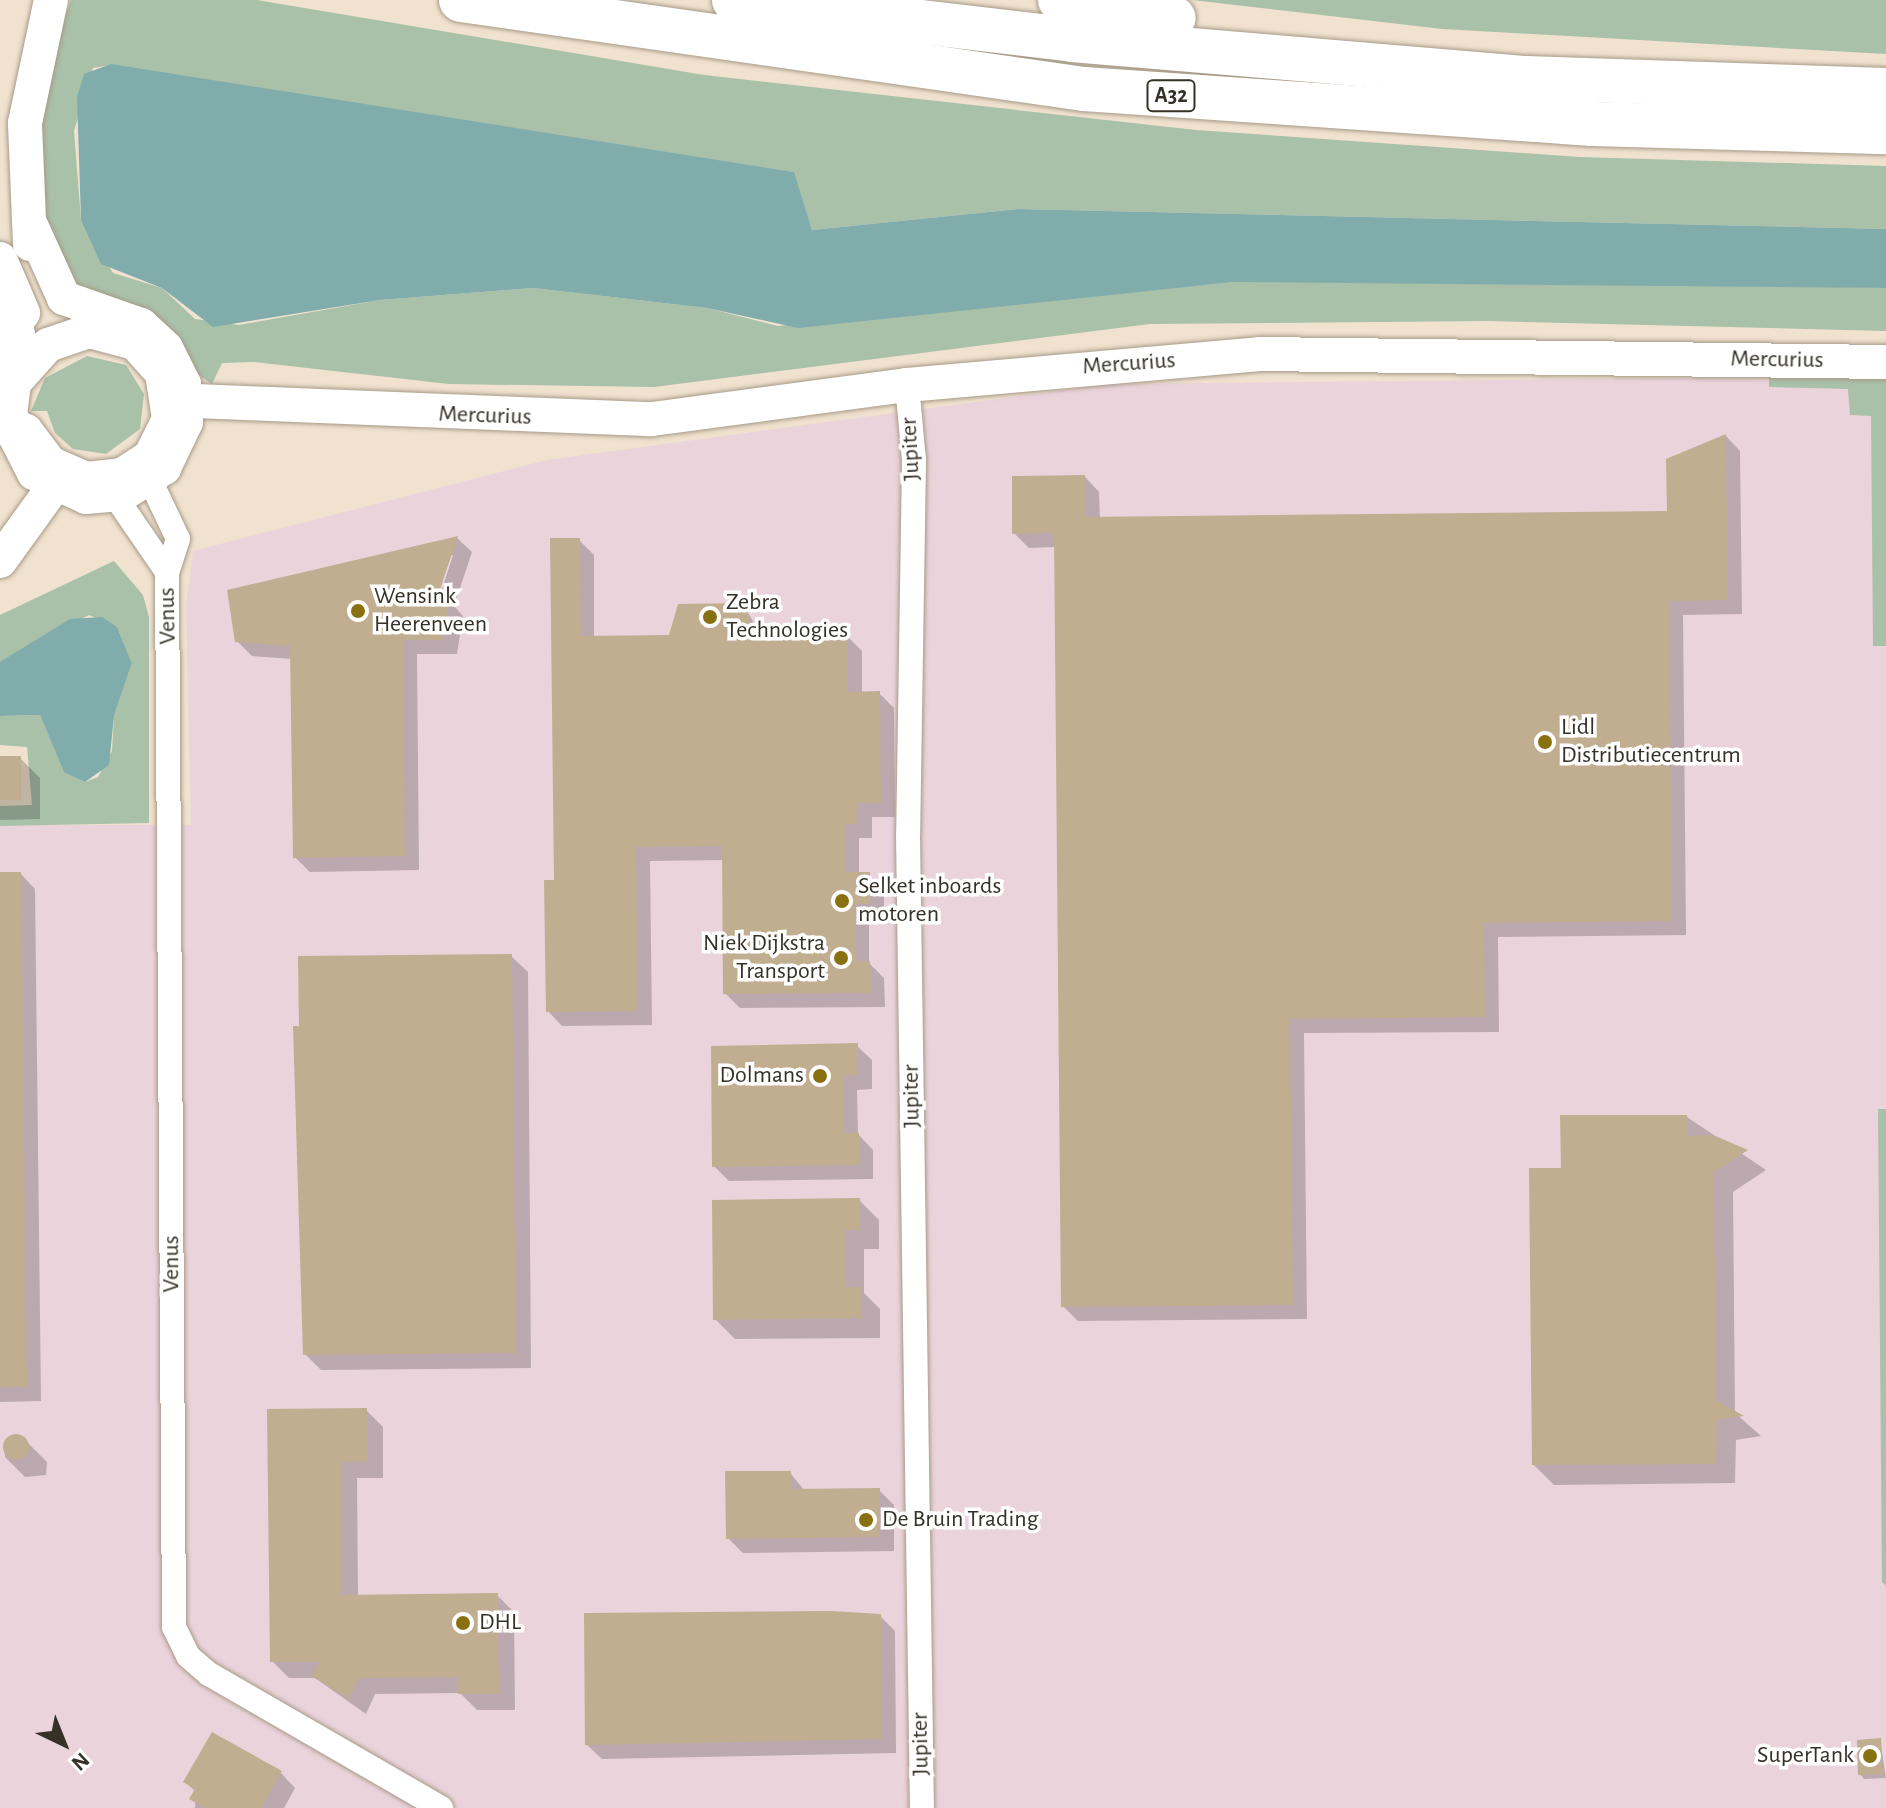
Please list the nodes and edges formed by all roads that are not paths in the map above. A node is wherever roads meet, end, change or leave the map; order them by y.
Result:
1 (51, 0) edge
2 (461, 0) edge
3 (734, 0) edge
4 (1060, 0) edge
5 (1526, 78) junction
6 (1886, 90) edge
7 (1886, 132) edge
8 (0, 259) edge
9 (0, 292) edge
10 (85, 323) junction
11 (1886, 362) edge
12 (907, 385) junction
13 (176, 389) junction
14 (9, 390) edge
15 (376, 410) junction
16 (183, 434) junction
17 (26, 465) junction
18 (147, 471) junction
19 (64, 481) junction
20 (115, 496) junction
21 (0, 534) edge
22 (0, 561) edge
23 (167, 572) junction
24 (441, 1808) edge
25 (922, 1808) edge

1 - 10 main road
2 - 7 highway, A32
3 - 5 highway, A32
4 - 5 highway, A32
5 - 6 highway, A32
8 - 14 main road
9 - 14 highway
10 - 13 main road
10 - 14 main road
11 - 12 main road, Mercurius
12 - 15 main road, Mercurius
12 - 25 street, Jupiter
13 - 15 main road, Mercurius
13 - 16 main road
13 - 18 main road
14 - 17 main road
14 - 19 main road
15 - 16 main road, Mercurius
16 - 18 main road
17 - 19 main road
17 - 21 main road
18 - 19 main road
18 - 20 main road
18 - 23 street, Venus
19 - 20 main road
19 - 22 main road
20 - 23 street, Venus
23 - 24 street, Venus

